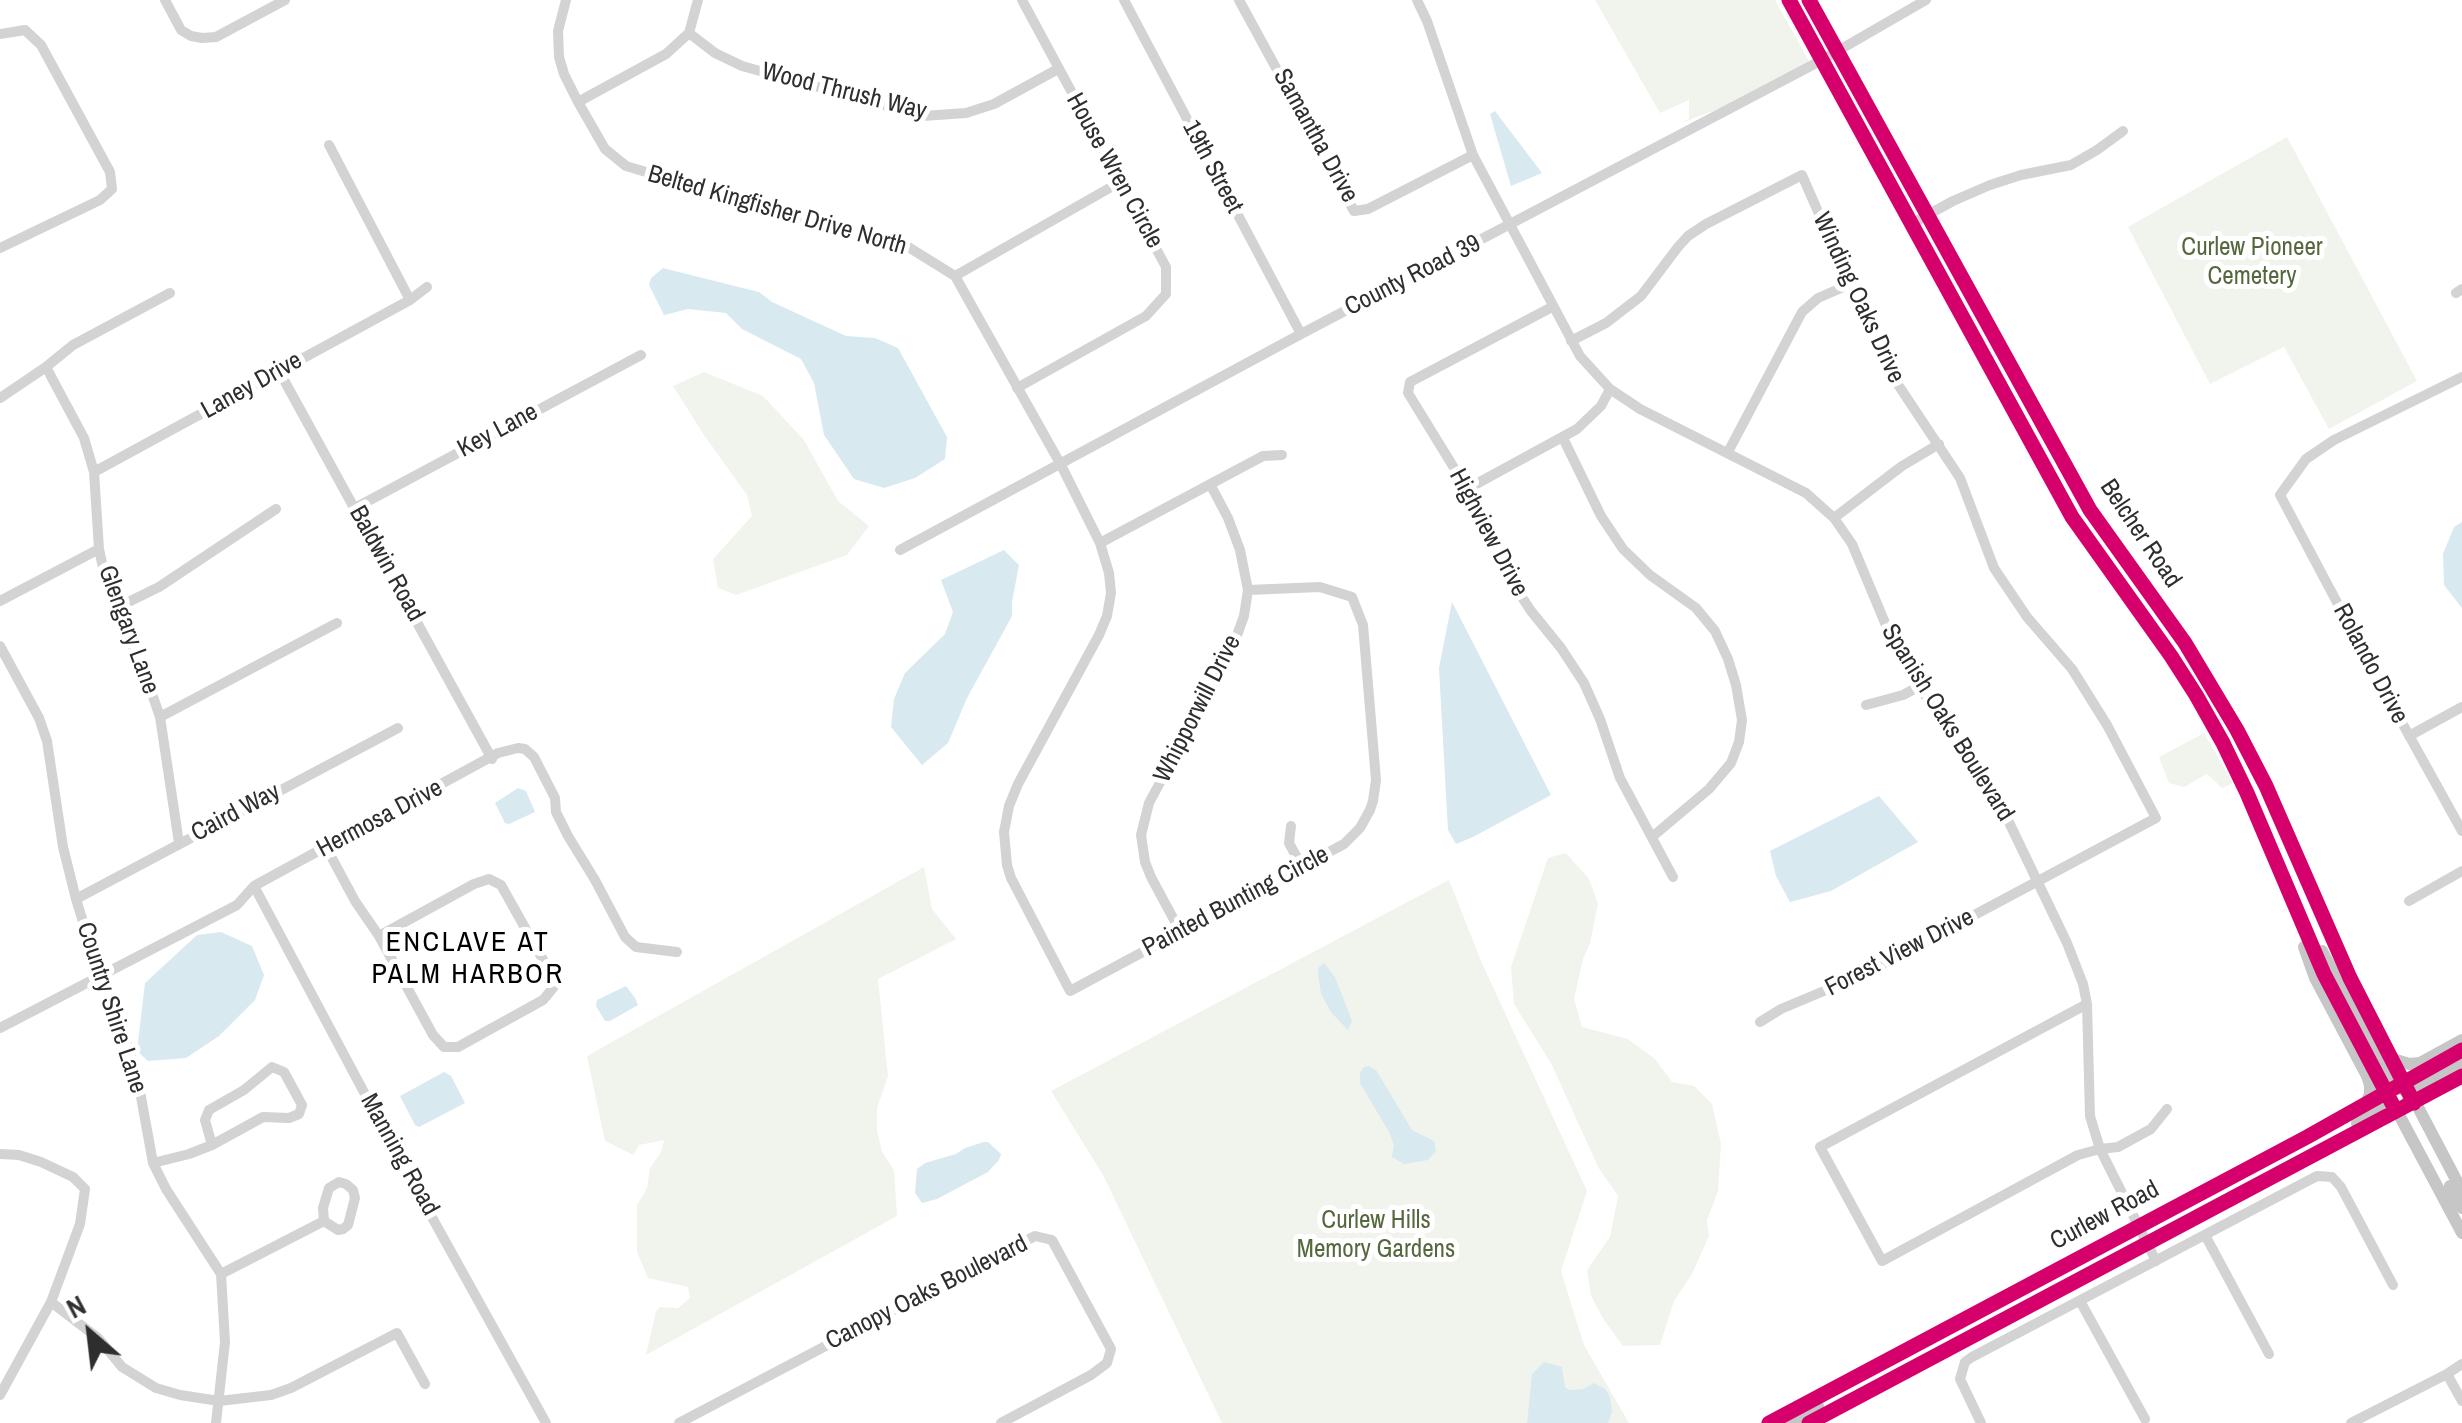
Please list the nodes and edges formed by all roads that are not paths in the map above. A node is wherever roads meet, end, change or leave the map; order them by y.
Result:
1 (165, 0) edge
2 (285, 0) edge
3 (566, 0) edge
4 (698, 0) edge
5 (1022, 0) edge
6 (1124, 0) edge
7 (1239, 0) edge
8 (1417, 0) edge
9 (1789, 0) edge
10 (1810, 0) edge
11 (1926, 0) edge
12 (689, 33) junction
13 (0, 34) edge
14 (1838, 51) junction
15 (1822, 60) junction
16 (1058, 69) junction
17 (578, 102) junction
18 (2124, 131) dead end
19 (329, 145) dead end
20 (1473, 155) junction
21 (1120, 182) junction
22 (1927, 215) junction
23 (1910, 224) junction
24 (1510, 226) junction
25 (0, 248) edge
26 (955, 276) junction
27 (1848, 285) junction
28 (427, 287) dead end
29 (170, 293) dead end
30 (410, 300) junction
31 (1552, 306) junction
32 (1301, 334) junction
33 (1572, 341) junction
34 (640, 355) dead end
35 (46, 367) junction
36 (279, 371) junction
37 (2459, 383) edge
38 (1017, 388) junction
39 (1610, 389) junction
40 (0, 398) edge
41 (1564, 438) junction
42 (1939, 444) junction
43 (1728, 452) junction
44 (1282, 454) dead end
45 (1062, 464) junction
46 (94, 472) junction
47 (1210, 484) junction
48 (1467, 489) junction
49 (355, 508) junction
50 (276, 510) dead end
51 (1834, 518) junction
52 (1100, 543) junction
53 (99, 548) junction
54 (900, 550) dead end
55 (1248, 590) junction
56 (0, 601) edge
57 (116, 608) junction
58 (337, 624) dead end
59 (0, 646) edge
60 (1918, 687) junction
61 (1866, 705) dead end
62 (2462, 707) edge
63 (160, 717) junction
64 (398, 728) dead end
65 (2409, 736) junction
66 (492, 759) junction
67 (1291, 826) dead end
68 (2462, 831) edge
69 (1652, 837) junction
70 (179, 843) junction
71 (326, 847) junction
72 (1302, 867) junction
73 (2462, 871) edge
74 (1674, 877) dead end
75 (2038, 882) junction
76 (254, 886) junction
77 (2291, 896) junction
78 (76, 899) junction
79 (2409, 901) dead end
80 (1180, 932) junction
81 (379, 936) junction
82 (677, 952) dead end
83 (102, 974) junction
84 (1070, 991) joint
85 (2087, 1004) junction
86 (1760, 1022) dead end
87 (1, 1024) edge
88 (2462, 1040) edge
89 (2462, 1050) edge
90 (2392, 1058) junction
91 (2462, 1062) edge
92 (2462, 1076) edge
93 (2431, 1093) junction
94 (2399, 1098) junction
95 (2366, 1104) junction
96 (2167, 1109) dead end
97 (2371, 1124) junction
98 (212, 1144) junction
99 (2100, 1149) junction
100 (0, 1154) edge
101 (153, 1163) junction
102 (2462, 1179) edge
103 (2462, 1191) edge
104 (2242, 1193) junction
105 (2462, 1208) edge
106 (324, 1221) junction
107 (2138, 1227) junction
108 (2206, 1235) junction
109 (2462, 1235) edge
110 (2146, 1244) junction
111 (2156, 1261) junction
112 (221, 1274) junction
113 (2394, 1286) dead end
114 (2080, 1301) junction
115 (51, 1302) junction
116 (2268, 1354) dead end
117 (2462, 1364) edge
118 (2447, 1374) junction
119 (2462, 1374) edge
120 (425, 1384) dead end
121 (1826, 1392) junction
122 (0, 1395) edge
123 (218, 1401) junction
124 (2462, 1402) edge
125 (2145, 1420) dead end
126 (216, 1423) edge
127 (546, 1423) edge
128 (680, 1423) edge
129 (1001, 1423) edge
130 (1769, 1423) edge
131 (1789, 1423) edge
132 (1809, 1423) edge
133 (1982, 1423) edge
134 (2351, 1423) edge

1 - 2 street
3 - 17 street, Belted Kingfisher Drive North
4 - 12 street
5 - 16 street, House Wren Circle
6 - 32 street, 19th Street
7 - 20 street, Samantha Drive
8 - 20 street, Spanish Oaks Boulevard
9 - 15 main road, Belcher Road
10 - 14 main road, Belcher Road
11 - 14 street, County Road 39
12 - 16 street, Wood Thrush Way
12 - 17 street
13 - 25 street
14 - 15 street, County Road 39
14 - 22 main road, Belcher Road
15 - 23 main road, Belcher Road
15 - 24 street, County Road 39
16 - 21 street, House Wren Circle
17 - 26 street, Belted Kingfisher Drive North
18 - 22 street
19 - 30 street
20 - 24 street, Spanish Oaks Boulevard
21 - 26 street
21 - 38 street, House Wren Circle
22 - 23 street
22 - 90 main road, Belcher Road
23 - 77 main road, Belcher Road
24 - 31 street, Spanish Oaks Boulevard
24 - 32 street, County Road 39
26 - 38 street, Belted Kingfisher Drive North
27 - 33 street, Winding Oaks Drive
27 - 42 street, Winding Oaks Drive
27 - 43 street
28 - 30 street, Laney Drive
29 - 35 street
30 - 36 street, Laney Drive
31 - 33 street, Spanish Oaks Boulevard
31 - 48 street, Highview Drive
32 - 45 street, County Road 39
33 - 39 street, Spanish Oaks Boulevard
34 - 49 street, Key Lane
35 - 40 street
35 - 46 street, Glengary Lane
36 - 46 street, Laney Drive
36 - 49 street, Baldwin Road
37 - 65 street, Rolando Drive
38 - 45 street, Belted Kingfisher Drive North
39 - 41 street
39 - 43 street, Spanish Oaks Boulevard
41 - 48 street
41 - 69 street
42 - 51 street
42 - 75 street, Winding Oaks Drive
43 - 51 street, Spanish Oaks Boulevard
44 - 47 street
45 - 52 street, Belted Kingfisher Drive North
45 - 54 street, County Road 39
46 - 53 street, Glengary Lane
47 - 52 street
47 - 55 street, Whipporwill Drive
48 - 69 street, Highview Drive
49 - 66 street, Baldwin Road
50 - 57 street
51 - 60 street, Spanish Oaks Boulevard
52 - 84 street, Belted Kingfisher Drive North
53 - 56 street
53 - 57 street, Glengary Lane
55 - 72 street, Painted Bunting Circle
55 - 80 street, Whipporwill Drive
57 - 63 street, Glengary Lane
58 - 63 street
59 - 78 street, Country Shire Lane
60 - 61 street
60 - 75 street, Spanish Oaks Boulevard
62 - 65 street
63 - 70 street, Glengary Lane
64 - 70 street, Caird Way
65 - 68 street, Rolando Drive
66 - 71 street, Hermosa Drive
66 - 82 street, Hermosa Drive
67 - 72 street
69 - 74 street, Highview Drive
70 - 78 street, Caird Way
71 - 76 street, Hermosa Drive
71 - 81 street
72 - 80 street, Painted Bunting Circle
73 - 79 street
75 - 85 street, Spanish Oaks Boulevard
75 - 86 street, Forest View Drive
76 - 83 street, Hermosa Drive
76 - 127 street, Manning Road
77 - 94 main road, Belcher Road
77 - 95 main road
78 - 83 street, Country Shire Lane
80 - 84 street, Painted Bunting Circle
81 - 81 street
83 - 87 street, Hermosa Drive
83 - 101 street, Country Shire Lane
85 - 99 street, Spanish Oaks Boulevard
85 - 99 street
88 - 90 main road
89 - 94 main road, Curlew Road
90 - 94 main road, Belcher Road
91 - 94 main road
92 - 93 main road, Curlew Road
93 - 94 main road, Curlew Road
93 - 102 main road
94 - 95 main road, Curlew Road
94 - 97 main road, Curlew Road
94 - 103 main road, Belcher Road
94 - 104 main road
94 - 105 main road
94 - 109 main road, Belcher Road
95 - 107 main road, Curlew Road
96 - 99 street
97 - 104 main road, Curlew Road
97 - 109 main road
98 - 98 street
98 - 101 street
99 - 107 street, Spanish Oaks Boulevard
100 - 115 street
101 - 112 street, Country Shire Lane
104 - 110 main road, Curlew Road
106 - 106 street
106 - 112 street
107 - 110 street, Spanish Oaks Boulevard
107 - 121 main road, Curlew Road
108 - 111 street
108 - 113 street
108 - 116 street
110 - 111 street, Spanish Oaks Boulevard
110 - 132 main road, Curlew Road
111 - 114 street
112 - 123 street, Country Shire Lane
114 - 125 street
114 - 133 street
115 - 122 street
115 - 123 street
117 - 118 street
118 - 119 street
118 - 124 street
118 - 134 street
120 - 123 street
121 - 130 main road, Curlew Road
121 - 131 main road
123 - 126 street, Country Shire Lane
128 - 129 street, Canopy Oaks Boulevard

